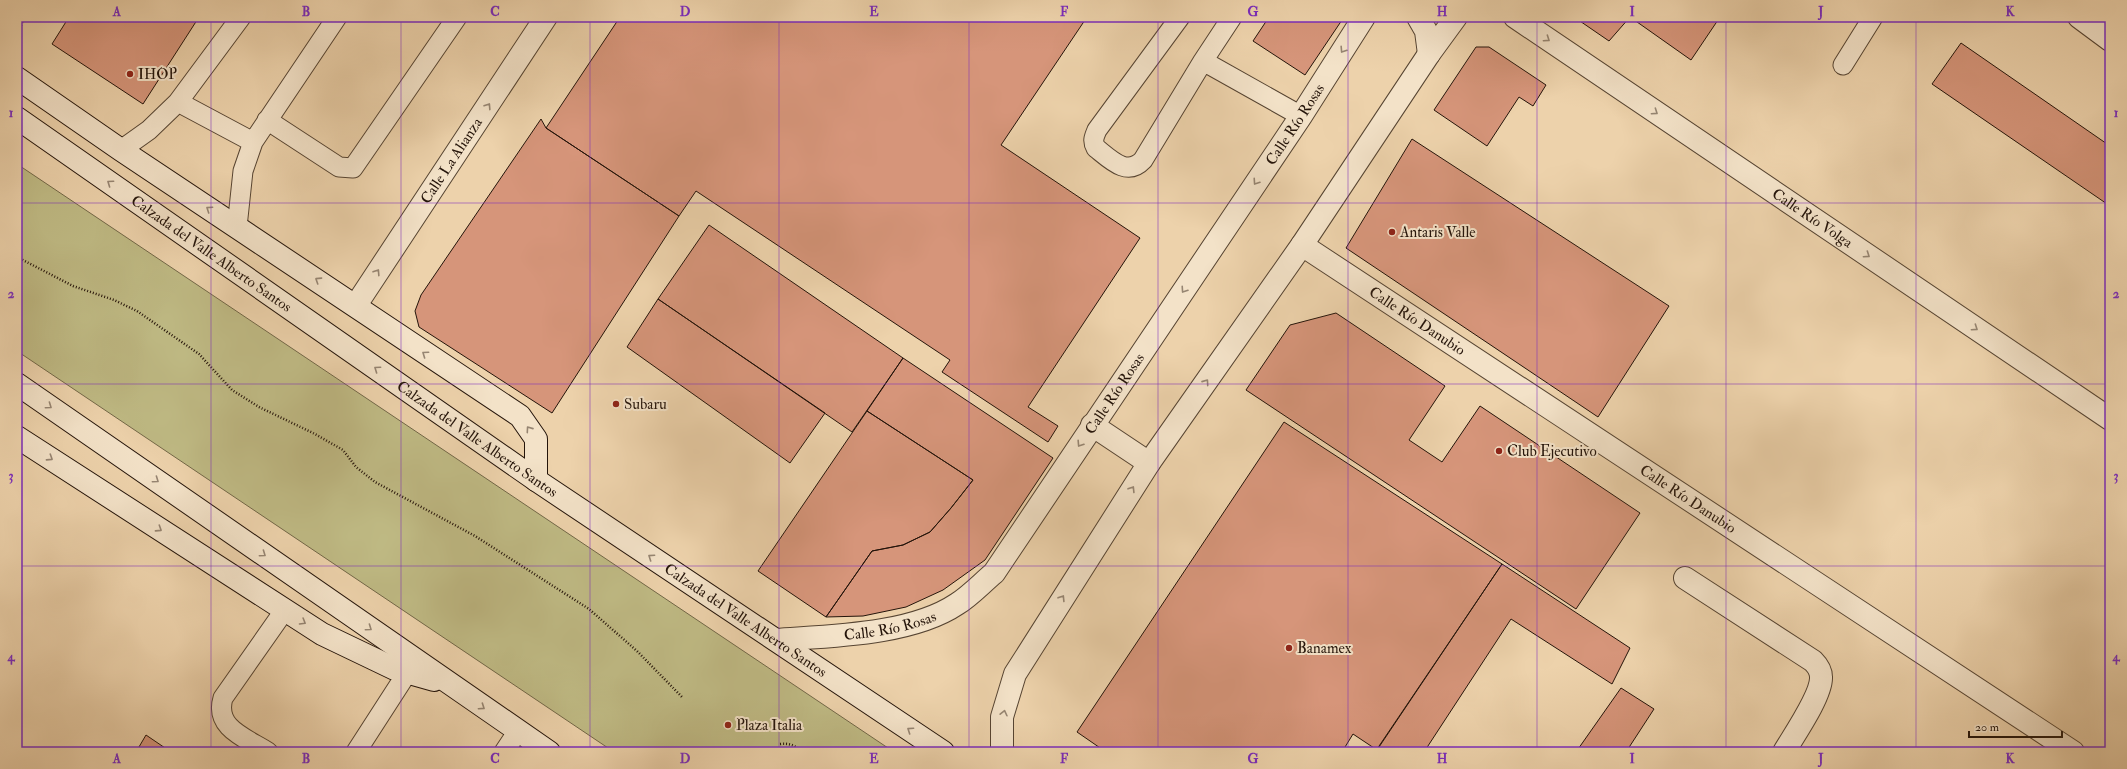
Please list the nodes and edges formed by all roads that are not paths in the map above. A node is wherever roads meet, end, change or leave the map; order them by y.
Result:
1 (241, 17) edge
2 (337, 17) edge
3 (457, 17) edge
4 (546, 17) edge
5 (1180, 17) edge
6 (1232, 17) edge
7 (1364, 17) edge
8 (1418, 17) edge
9 (1456, 17) edge
10 (1515, 17) edge
11 (1873, 17) edge
12 (2079, 17) edge
13 (2110, 40) edge
14 (1429, 54) junction
15 (1203, 61) junction
16 (1844, 65) dead end
17 (17, 78) edge
18 (178, 102) junction
19 (1300, 116) junction
20 (17, 118) edge
21 (267, 120) junction
22 (253, 142) junction
23 (121, 150) junction
24 (236, 227) junction
25 (1302, 245) junction
26 (356, 305) junction
27 (17, 384) edge
28 (2110, 419) edge
29 (1092, 425) junction
30 (17, 437) edge
31 (1149, 463) junction
32 (536, 480) junction
33 (1685, 578) dead end
34 (284, 611) junction
35 (776, 640) junction
36 (407, 673) junction
37 (450, 685) junction
38 (518, 731) junction
39 (268, 752) edge
40 (356, 752) edge
41 (504, 752) edge
42 (549, 752) edge
43 (943, 752) edge
44 (1002, 752) edge
45 (1784, 752) edge
46 (2073, 752) edge

1 - 18 lane
2 - 21 lane
3 - 21 lane
26 -> 4 street, Calle La Alianza
5 - 15 lane
6 - 15 lane
7 -> 19 street, Calle Río Rosas
8 - 14 street
9 - 14 street
10 -> 28 street, Calle Río Volga
11 - 16 lane
12 - 13 street
14 - 25 street
15 - 19 lane
17 - 23 street
18 - 22 lane
18 - 23 lane
19 -> 29 street, Calle Río Rosas
32 -> 20 street, Calzada del Valle Alberto Santos
21 - 22 lane
22 - 24 lane
24 -> 23 street
26 -> 24 street
31 -> 25 street
25 - 46 street, Calle Río Danubio
32 -> 26 street
27 -> 37 street
29 - 31 street
29 -> 35 street, Calle Río Rosas
30 -> 34 street
44 -> 31 street
35 -> 32 street, Calzada del Valle Alberto Santos
33 - 45 street
34 -> 36 street
34 - 39 lane
43 -> 35 street, Calzada del Valle Alberto Santos
36 - 37 street
36 - 40 lane
37 -> 38 street
38 - 41 lane
38 - 42 street

